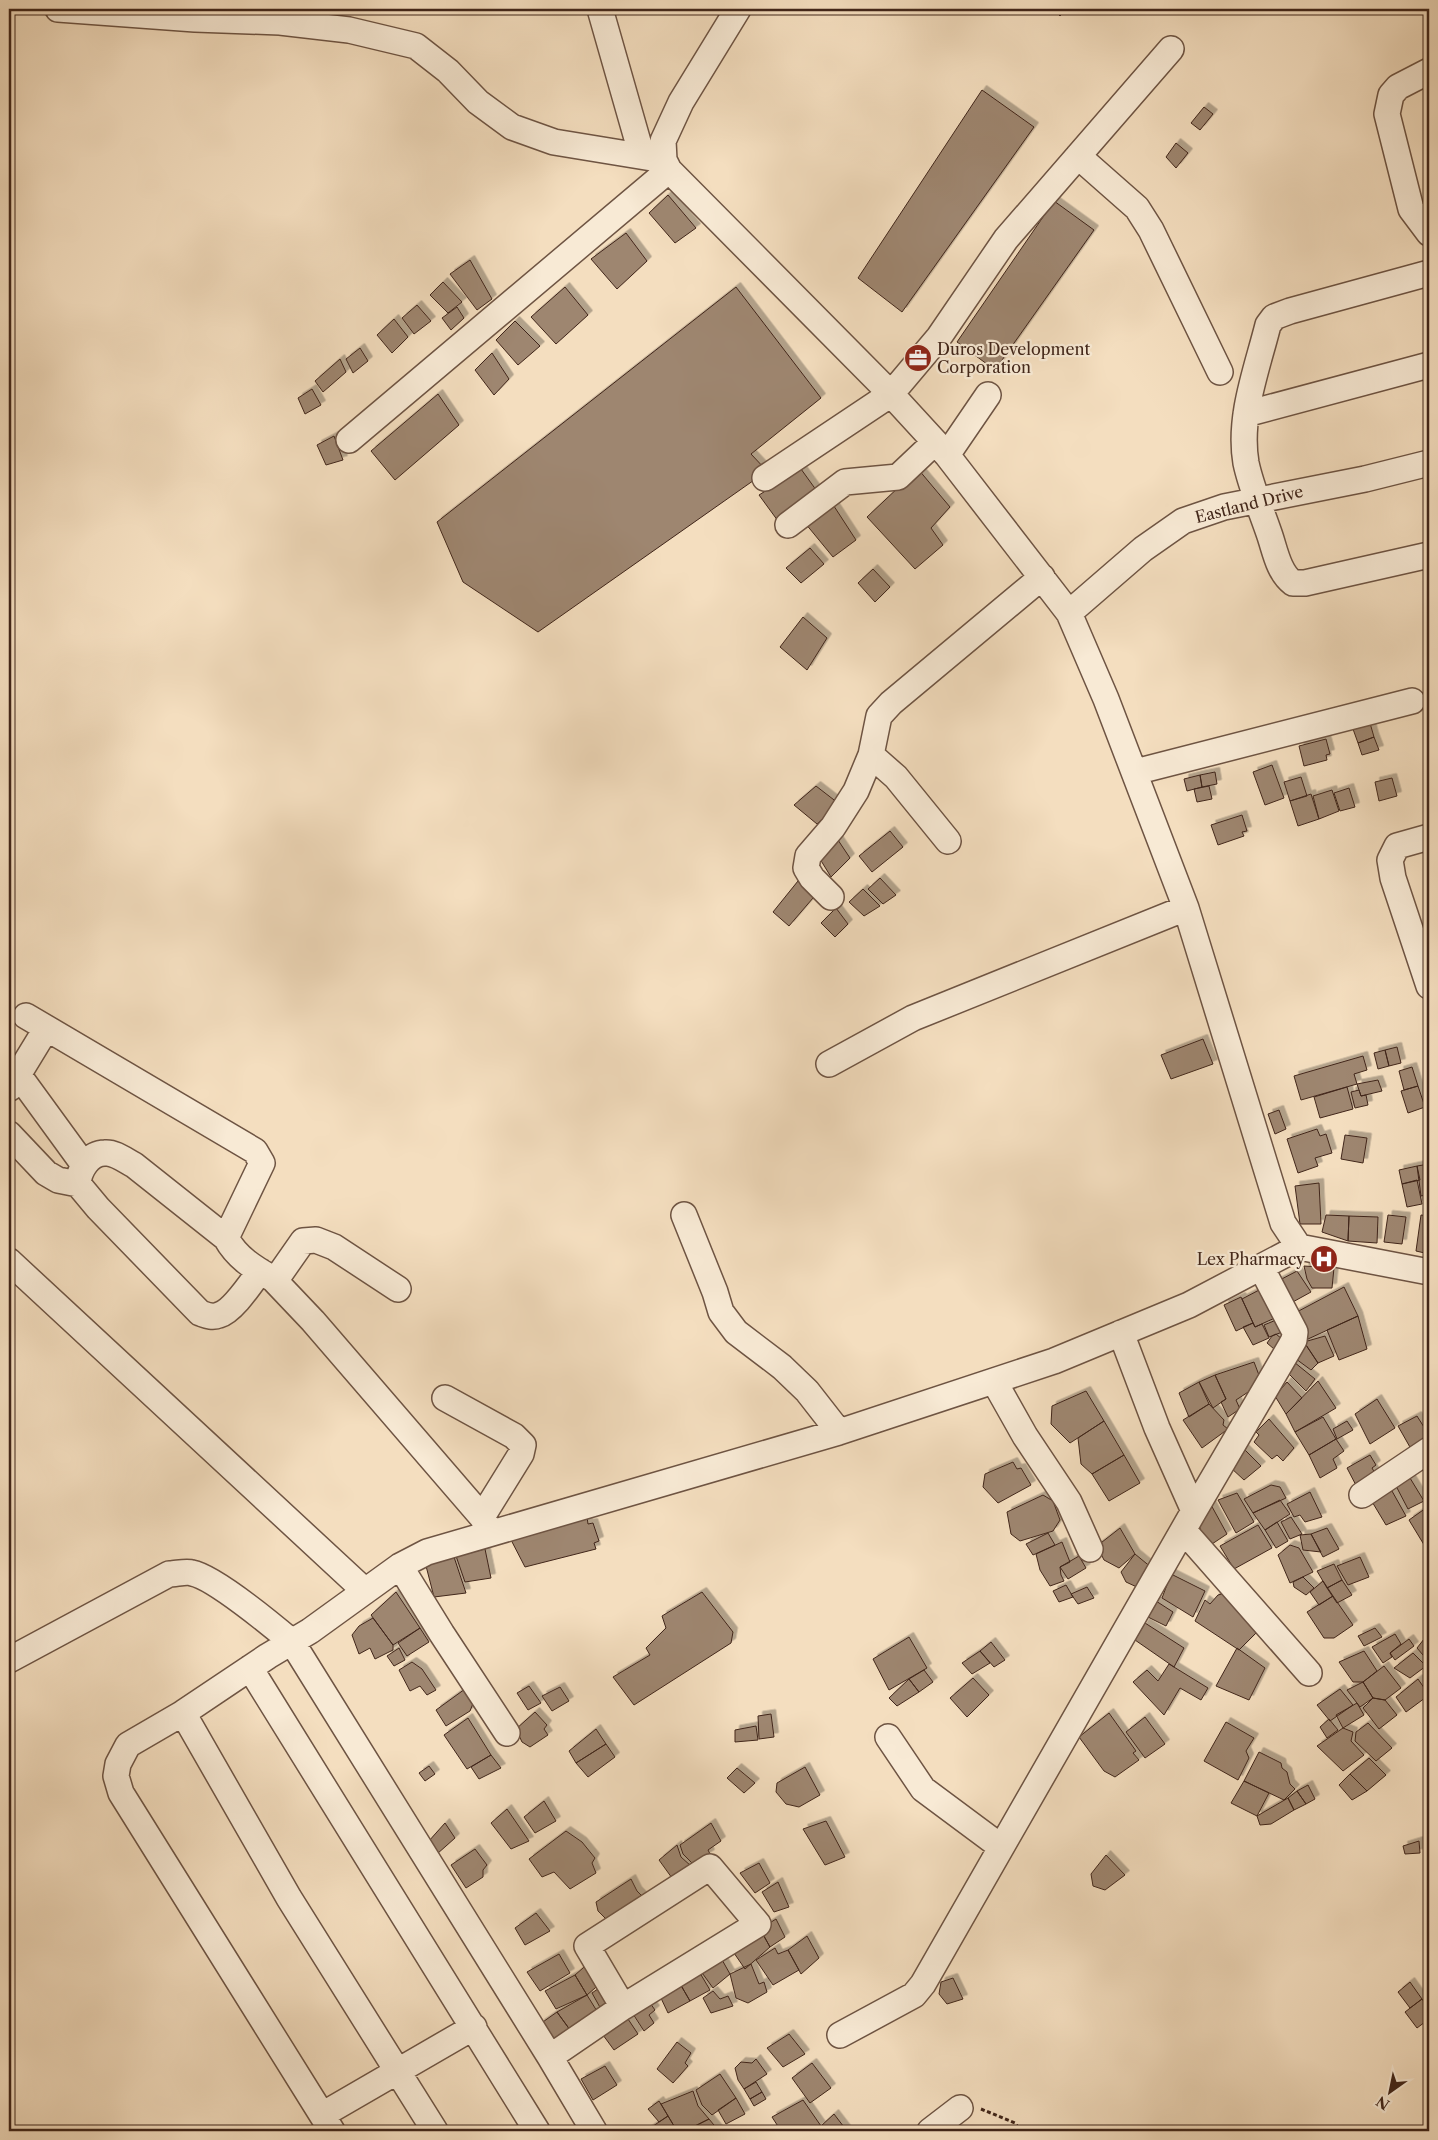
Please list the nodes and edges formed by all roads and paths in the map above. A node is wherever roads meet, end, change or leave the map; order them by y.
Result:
1 (58, 9) edge
2 (600, 9) edge
3 (738, 9) edge
4 (1171, 49) dead end
5 (1429, 71) edge
6 (1078, 156) junction
7 (658, 162) junction
8 (1429, 233) edge
9 (1429, 273) edge
10 (1429, 365) edge
11 (1220, 372) dead end
12 (891, 394) junction
13 (988, 395) dead end
14 (1246, 414) junction
15 (349, 440) dead end
16 (941, 449) junction
17 (1429, 464) edge
18 (765, 478) dead end
19 (1258, 500) junction
20 (788, 525) dead end
21 (1429, 555) edge
22 (1042, 577) junction
23 (1069, 613) junction
24 (1412, 701) dead end
25 (871, 755) junction
26 (1135, 772) junction
27 (1429, 837) edge
28 (948, 841) dead end
29 (831, 897) dead end
30 (1186, 908) junction
31 (1429, 986) edge
32 (829, 1064) dead end
33 (13, 1081) edge
34 (9, 1134) edge
35 (81, 1174) junction
36 (684, 1216) dead end
37 (226, 1238) junction
38 (1299, 1247) junction
39 (9, 1261) edge
40 (1262, 1268) junction
41 (1429, 1272) edge
42 (267, 1276) junction
43 (398, 1289) dead end
44 (1121, 1334) junction
45 (994, 1381) junction
46 (445, 1398) dead end
47 (839, 1432) junction
48 (1429, 1450) edge
49 (1362, 1495) dead end
50 (1189, 1521) junction
51 (487, 1524) junction
52 (1090, 1549) dead end
53 (400, 1566) junction
54 (365, 1592) junction
55 (292, 1642) junction
56 (9, 1660) edge
57 (250, 1668) junction
58 (1309, 1673) dead end
59 (183, 1713) junction
60 (507, 1733) dead end
61 (888, 1737) dead end
62 (1001, 1847) junction
63 (623, 2007) junction
64 (474, 2027) junction
65 (840, 2034) dead end
66 (550, 2057) junction
67 (398, 2071) junction
68 (960, 2108) joint
69 (327, 2123) edge
70 (435, 2131) edge
71 (538, 2131) edge
72 (594, 2131) edge
73 (930, 2131) edge
74 (1021, 2131) edge

1 - 7 street
2 - 7 street
3 - 7 street
4 - 6 street
5 - 8 street
6 - 11 street
6 - 12 street
7 - 12 street
7 - 15 street
9 - 14 street
10 - 14 street
12 - 16 street
12 - 18 street
13 - 16 street
14 - 19 street
16 - 20 street
16 - 22 street
17 - 19 street, Eastland Drive
19 - 21 street
19 - 23 street, Eastland Drive
22 - 23 street
22 - 25 street
23 - 26 street
24 - 26 street
25 - 28 street
25 - 29 street
26 - 30 street
27 - 31 street
30 - 32 street
30 - 38 street
33 - 35 street
33 - 37 street
34 - 35 street
35 - 37 street
35 - 42 street
36 - 47 street
37 - 42 street
38 - 40 street
38 - 41 street
39 - 54 street
40 - 44 street
40 - 50 street
42 - 43 street
42 - 51 street
44 - 45 street
44 - 50 street
45 - 47 street
45 - 52 street
46 - 51 street
47 - 51 street
48 - 49 street
50 - 58 street
50 - 62 street
51 - 53 street
53 - 54 street
53 - 60 street
54 - 55 street
55 - 56 street
55 - 57 street
55 - 66 street
57 - 59 street
57 - 64 street
59 - 67 street
59 - 69 street
61 - 62 street
62 - 65 street
63 - 63 street
63 - 66 street
64 - 67 street
64 - 71 street
66 - 72 street
67 - 69 street
67 - 70 street
68 - 73 street
68 - 74 path

